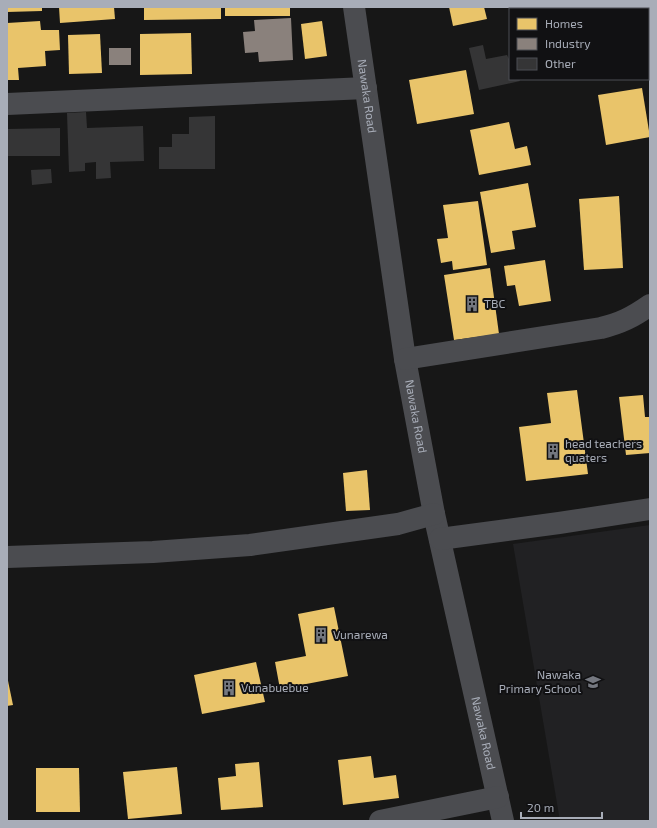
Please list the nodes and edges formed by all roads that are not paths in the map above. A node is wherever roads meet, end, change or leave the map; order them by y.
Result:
1 (354, 7) edge
2 (366, 88) junction
3 (7, 104) edge
4 (650, 305) edge
5 (405, 360) junction
6 (650, 508) edge
7 (434, 514) junction
8 (440, 539) junction
9 (7, 557) edge
10 (498, 797) junction
11 (380, 821) edge
12 (503, 821) edge

1 - 2 street, Nawaka Road
2 - 3 street
2 - 5 street, Nawaka Road
4 - 5 street
5 - 7 street, Nawaka Road
6 - 8 street
7 - 8 street, Nawaka Road
7 - 9 street
8 - 10 street, Nawaka Road
10 - 11 street
10 - 12 street, Nawaka Road

